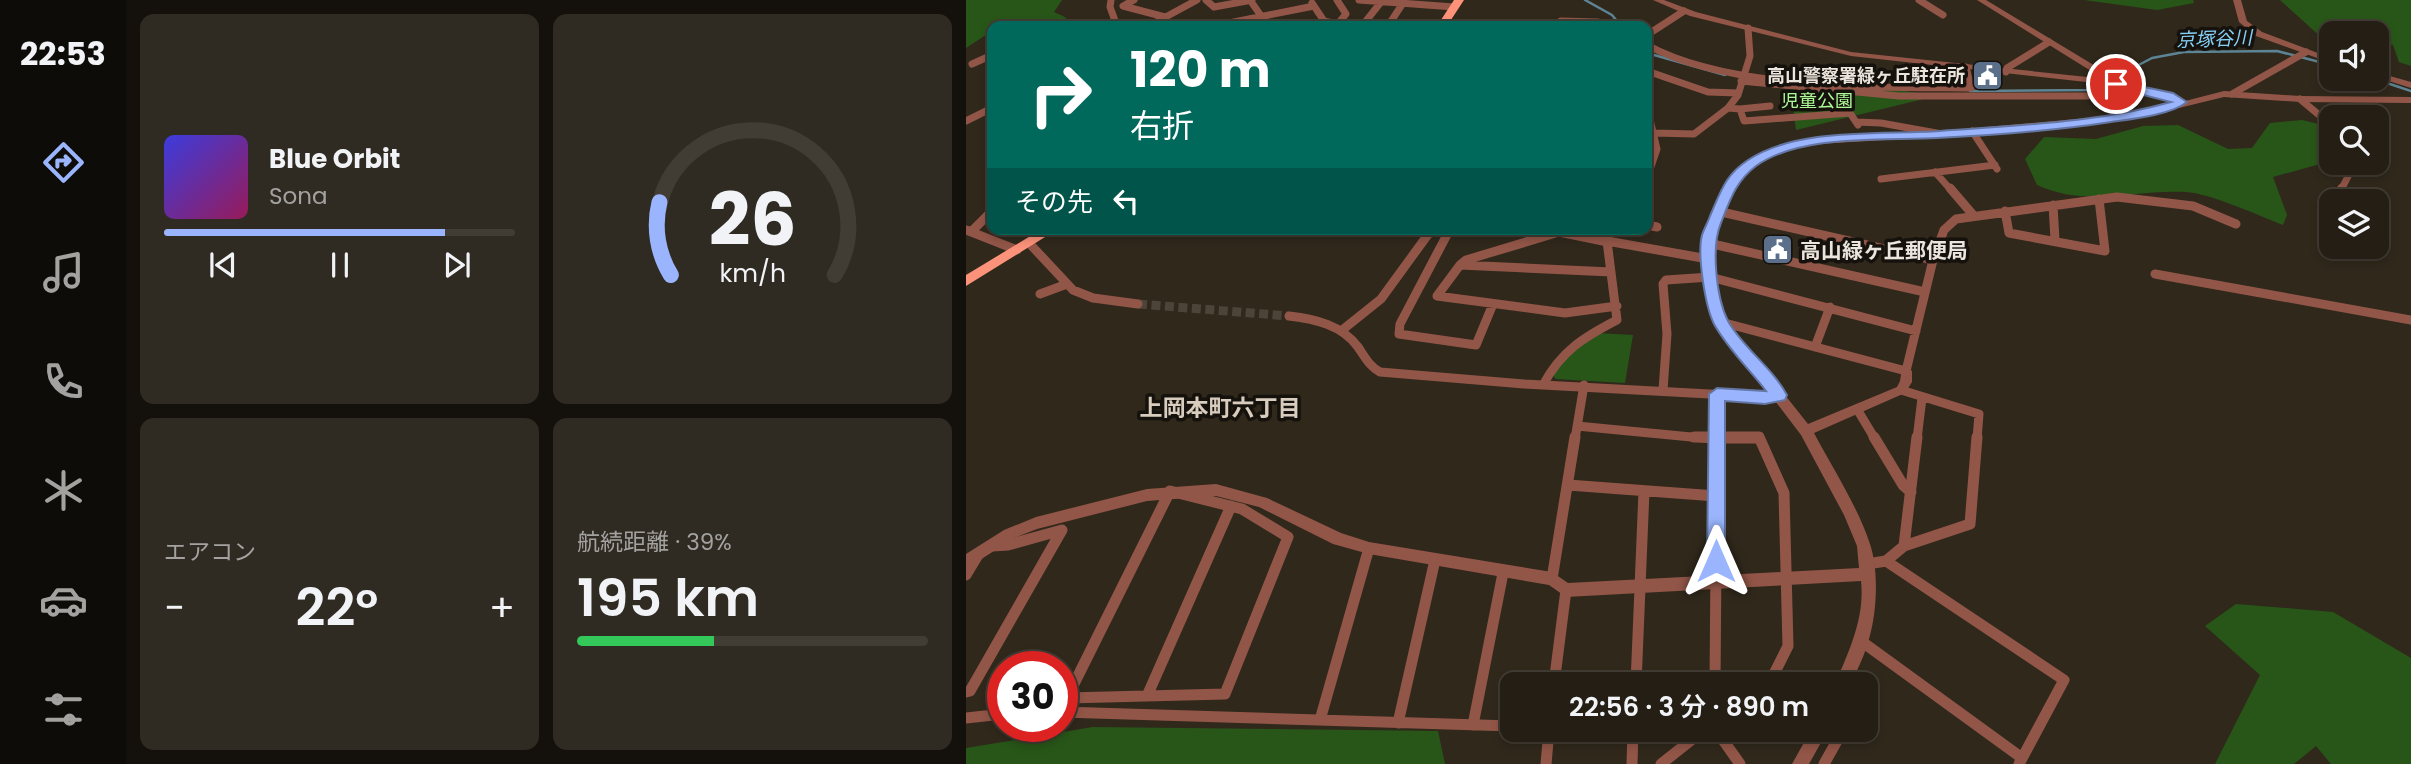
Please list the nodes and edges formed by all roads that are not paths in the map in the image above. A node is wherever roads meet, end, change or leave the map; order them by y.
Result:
1 (1111, 0) edge
2 (1134, 0) edge
3 (1198, 0) edge
4 (1206, 0) edge
5 (1251, 0) edge
6 (1337, 0) edge
7 (1360, 0) edge
8 (1657, 0) edge
9 (1919, 0) edge
10 (2237, 0) edge
11 (1984, 1) edge
12 (1381, 2) edge
13 (1312, 3) edge
14 (1403, 3) junction
15 (1457, 4) edge
16 (1684, 11) junction
17 (1943, 15) dead end
18 (1263, 16) junction
19 (1165, 17) junction
20 (1115, 21) edge
21 (1158, 21) edge
22 (1238, 21) edge
23 (1266, 21) edge
24 (1324, 21) edge
25 (1340, 21) edge
26 (1366, 21) edge
27 (1391, 21) edge
28 (1445, 21) edge
29 (1748, 28) junction
30 (1652, 32) edge
31 (2049, 42) junction
32 (1652, 49) edge
33 (2306, 52) junction
34 (1665, 56) junction
35 (987, 57) edge
36 (2319, 57) edge
37 (972, 64) dead end
38 (1652, 66) edge
39 (1966, 67) junction
40 (1652, 72) edge
41 (2007, 72) junction
42 (1742, 77) junction
43 (2389, 79) edge
44 (2101, 80) junction
45 (2118, 85) junction
46 (2411, 85) edge
47 (1738, 93) junction
48 (2232, 94) junction
49 (2300, 99) junction
50 (2411, 100) edge
51 (2181, 102) junction
52 (1770, 106) dead end
53 (1728, 108) junction
54 (1740, 108) junction
55 (987, 110) edge
56 (2319, 115) edge
57 (966, 121) edge
58 (1652, 126) edge
59 (1972, 131) junction
60 (1654, 133) junction
61 (1943, 134) junction
62 (1652, 164) edge
63 (1936, 172) junction
64 (1881, 179) dead end
65 (2099, 199) junction
66 (2053, 205) junction
67 (1717, 211) junction
68 (2005, 211) junction
69 (987, 215) edge
70 (1974, 216) junction
71 (2236, 224) dead end
72 (1652, 226) edge
73 (1657, 227) dead end
74 (968, 231) edge
75 (1042, 235) edge
76 (1428, 235) edge
77 (1447, 235) edge
78 (1549, 235) edge
79 (1574, 235) edge
80 (1609, 235) edge
81 (2055, 240) junction
82 (1608, 242) junction
83 (1708, 243) junction
84 (1023, 246) junction
85 (1708, 259) junction
86 (1933, 260) junction
87 (1460, 265) junction
88 (1611, 272) junction
89 (2155, 274) dead end
90 (1710, 277) junction
91 (966, 281) edge
92 (1067, 284) junction
93 (1925, 292) junction
94 (1040, 294) dead end
95 (1138, 304) tunnel mouth
96 (1493, 304) junction
97 (1617, 306) junction
98 (1830, 307) junction
99 (1289, 316) tunnel mouth
100 (2411, 320) edge
101 (1721, 322) junction
102 (1341, 331) junction
103 (1916, 331) junction
104 (1815, 347) junction
105 (1906, 372) junction
106 (1543, 385) junction
107 (1584, 385) junction
108 (1663, 390) junction
109 (1901, 390) junction
110 (1717, 394) junction
111 (1779, 395) junction
112 (1922, 398) junction
113 (1857, 409) junction
114 (1577, 426) junction
115 (1806, 431) junction
116 (1716, 439) junction
117 (1568, 485) junction
118 (1170, 491) junction
119 (1644, 491) junction
120 (1910, 492) junction
121 (1716, 496) junction
122 (1231, 506) junction
123 (992, 546) junction
124 (1904, 546) junction
125 (1369, 548) junction
126 (972, 558) edge
127 (1435, 561) junction
128 (1886, 561) junction
129 (1867, 569) junction
130 (1503, 573) junction
131 (966, 575) edge
132 (1552, 579) junction
133 (1787, 579) junction
134 (1716, 583) junction
135 (1640, 587) junction
136 (1566, 590) junction
137 (1861, 641) junction
138 (1556, 672) edge
139 (1636, 672) edge
140 (1715, 672) edge
141 (1775, 672) edge
142 (1848, 672) edge
143 (1078, 678) edge
144 (966, 692) edge
145 (1147, 696) junction
146 (1078, 704) edge
147 (1078, 707) edge
148 (987, 716) edge
149 (966, 718) edge
150 (1320, 720) junction
151 (1398, 723) junction
152 (1473, 725) junction
153 (1500, 726) edge
154 (1548, 742) edge
155 (1633, 742) edge
156 (1689, 742) edge
157 (1724, 742) edge
158 (1813, 742) edge
159 (1836, 742) edge
160 (2020, 761) edge
161 (1546, 764) edge
162 (1632, 764) edge
163 (1661, 764) edge
164 (1740, 764) edge
165 (1800, 764) edge
166 (1824, 764) edge

1 - 20 street
2 - 19 street
3 - 19 street
4 - 5 street
5 - 18 street
6 - 25 street
7 - 12 street
8 - 16 street
9 - 17 street
10 - 33 street
11 - 31 street
12 - 14 street
12 - 26 street
13 - 18 street
13 - 24 street
14 - 15 street
14 - 27 street
15 - 28 highway
16 - 29 street
16 - 30 street
18 - 22 street
18 - 23 street
19 - 21 street
29 - 39 street
29 - 42 street
31 - 41 street
31 - 44 street
32 - 34 street
33 - 36 street
33 - 48 street
34 - 38 street
34 - 42 street
35 - 37 street
39 - 41 street
39 - 42 street
40 - 47 street
41 - 44 street
42 - 45 street
42 - 47 street
43 - 46 street
44 - 45 street
45 - 51 street
47 - 53 street
48 - 49 street
48 - 51 street
49 - 50 street
49 - 56 street
51 - 59 street
52 - 54 street
53 - 54 street
53 - 60 street
54 - 61 street
55 - 57 street
58 - 60 street
59 - 61 street
59 - 63 street
60 - 62 street
61 - 67 street
63 - 64 street
63 - 70 street
65 - 66 street
65 - 71 street
65 - 81 street
66 - 68 street
66 - 81 street
67 - 83 street
67 - 86 street
68 - 70 street
68 - 81 street
69 - 74 street
70 - 86 street
72 - 73 street
74 - 84 street
75 - 84 highway
76 - 102 street
77 - 96 street
78 - 87 street
79 - 82 street
80 - 82 street
82 - 85 street
82 - 88 street
83 - 85 street
83 - 93 street
84 - 91 highway
84 - 92 street
85 - 90 street
86 - 93 street
87 - 88 street
87 - 96 street
88 - 97 street
89 - 100 street
90 - 98 street
90 - 101 street
90 - 108 street
92 - 94 street
92 - 95 street
93 - 103 street
96 - 97 street
97 - 106 street
98 - 103 street
98 - 104 street
99 - 102 street
101 - 104 street
101 - 111 street
102 - 106 street
103 - 105 street
104 - 105 street
105 - 109 street
106 - 107 street
107 - 108 street
107 - 114 street
108 - 110 street
109 - 112 street
109 - 113 street
110 - 111 street
110 - 116 street
111 - 115 street
112 - 120 street
112 - 124 street
113 - 115 street
113 - 120 street
114 - 116 street
114 - 117 street
115 - 129 street
116 - 121 street
116 - 133 street
117 - 119 street
117 - 132 street
118 - 122 street
118 - 123 street
118 - 125 street
118 - 143 street
119 - 121 street
119 - 135 street
120 - 124 street
121 - 134 street
122 - 145 street
122 - 145 street
123 - 126 street
123 - 144 street
124 - 128 street
125 - 127 street
125 - 150 street
126 - 131 street
127 - 130 street
127 - 151 street
128 - 129 street
128 - 160 street
129 - 133 street
129 - 137 street
130 - 132 street
130 - 152 street
132 - 136 street
133 - 134 street
133 - 141 street
134 - 135 street
134 - 140 street
135 - 136 street
135 - 139 street
136 - 138 street
137 - 142 street
137 - 160 street
145 - 146 street
147 - 150 street
148 - 149 street
150 - 151 street
151 - 152 street
152 - 153 street
154 - 161 street
155 - 162 street
156 - 163 street
157 - 164 street
158 - 165 street
159 - 166 street

